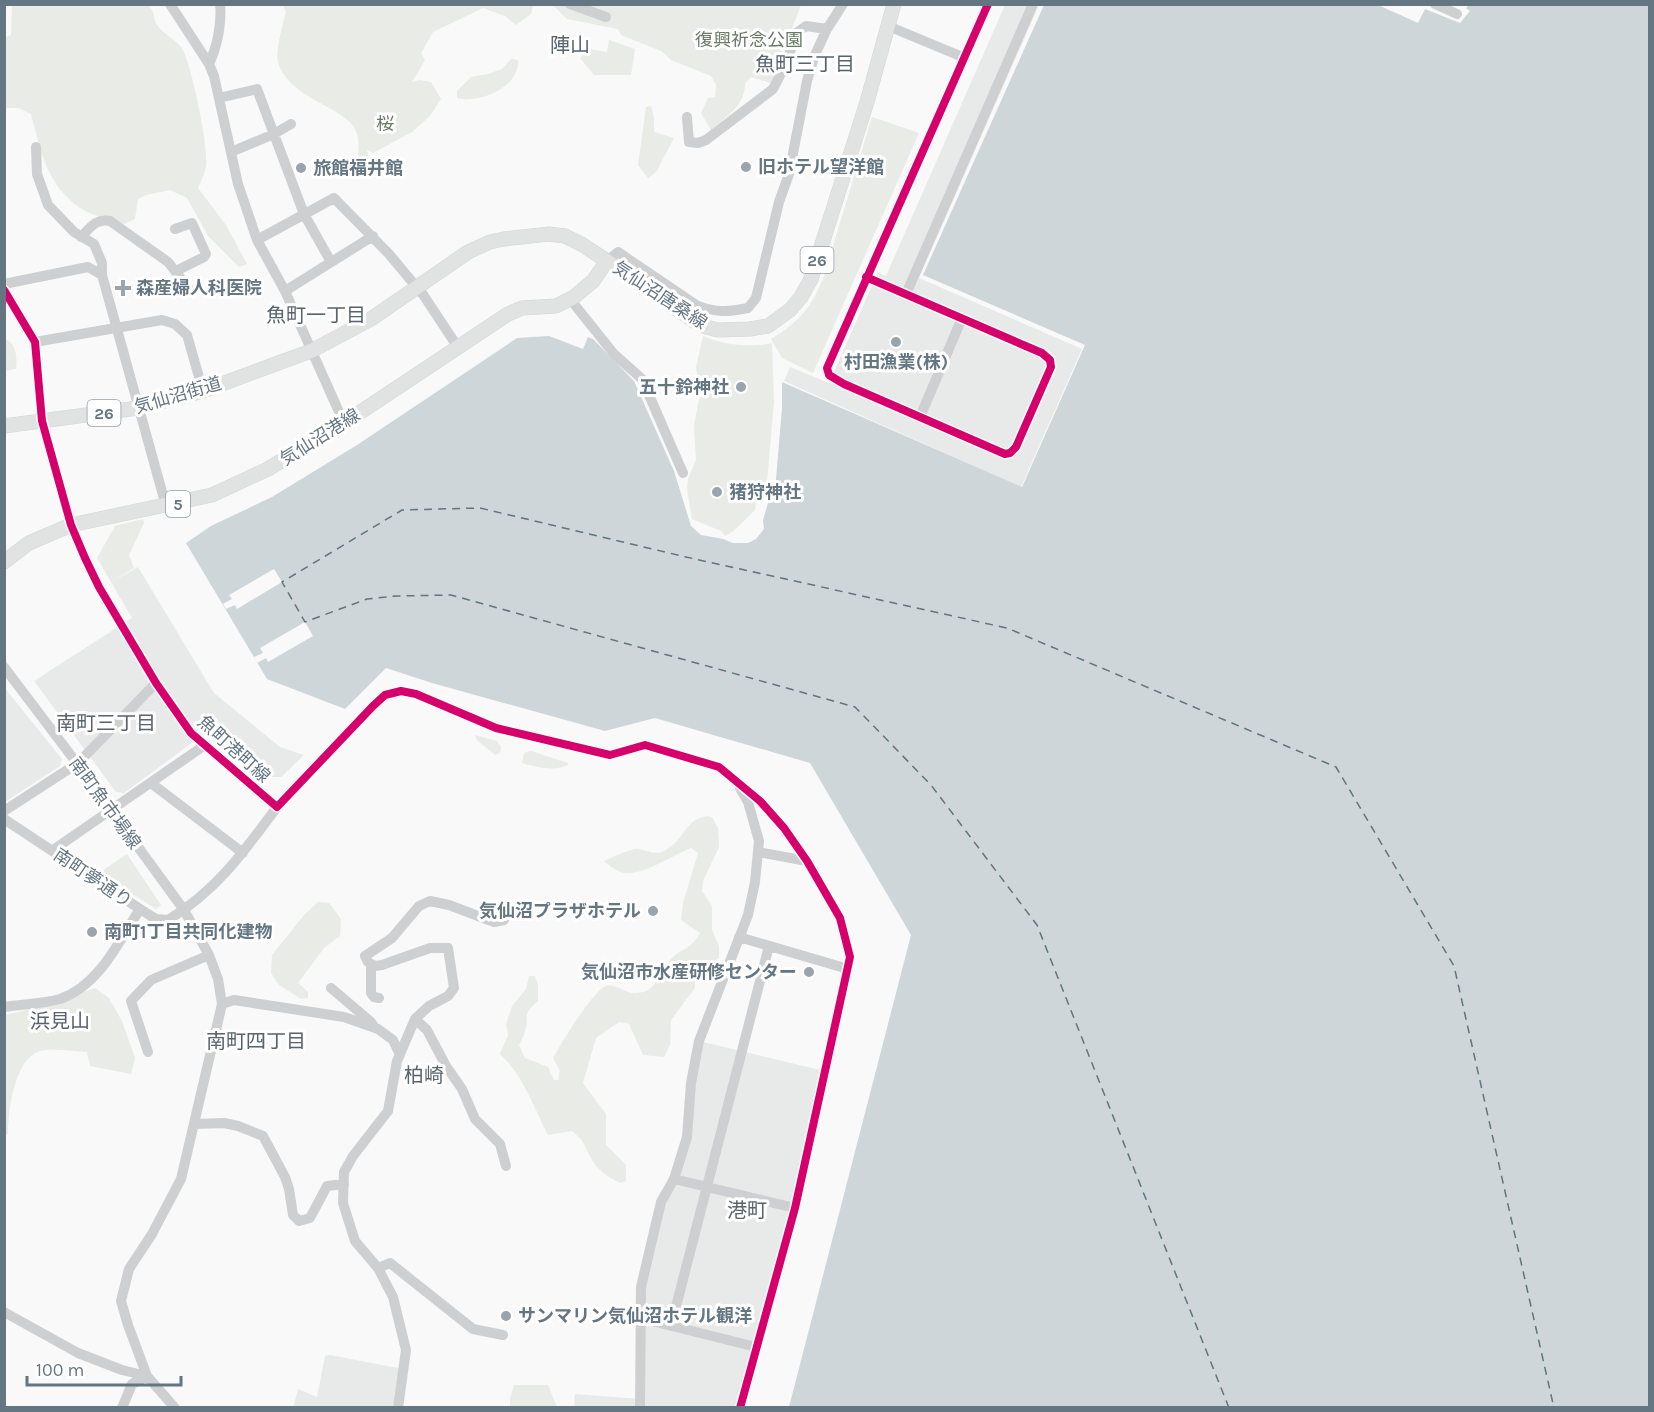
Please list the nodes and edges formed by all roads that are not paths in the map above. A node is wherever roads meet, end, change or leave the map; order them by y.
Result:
1 (170, 4) edge
2 (220, 4) edge
3 (570, 4) edge
4 (843, 4) edge
5 (894, 4) edge
6 (988, 4) edge
7 (1033, 4) edge
8 (1435, 4) edge
9 (1457, 14) dead end
10 (606, 17) dead end
11 (888, 26) junction
12 (827, 29) junction
13 (965, 58) junction
14 (209, 64) junction
15 (219, 98) junction
16 (687, 117) dead end
17 (291, 124) dead end
18 (274, 134) junction
19 (36, 147) dead end
20 (231, 152) junction
21 (304, 214) junction
22 (175, 229) dead end
23 (373, 236) junction
24 (81, 237) junction
25 (257, 240) junction
26 (607, 261) junction
27 (332, 262) junction
28 (176, 271) junction
29 (102, 275) junction
30 (866, 277) junction
31 (4, 284) edge
32 (417, 287) junction
33 (189, 289) dead end
34 (4, 290) edge
35 (285, 291) junction
36 (906, 294) junction
37 (570, 299) junction
38 (962, 318) junction
39 (116, 329) junction
40 (35, 342) junction
41 (458, 346) junction
42 (311, 351) junction
43 (203, 391) junction
44 (138, 408) junction
45 (920, 417) junction
46 (42, 421) junction
47 (344, 423) junction
48 (4, 426) edge
49 (683, 472) dead end
50 (166, 506) junction
51 (71, 525) junction
52 (4, 562) edge
53 (4, 667) edge
54 (156, 683) junction
55 (205, 745) junction
56 (78, 763) junction
57 (735, 778) junction
58 (151, 783) junction
59 (276, 807) junction
60 (4, 811) edge
61 (111, 811) junction
62 (4, 819) edge
63 (53, 850) junction
64 (758, 852) junction
65 (243, 853) junction
66 (807, 861) junction
67 (140, 909) junction
68 (184, 910) junction
69 (506, 911) dead end
70 (739, 938) junction
71 (769, 946) junction
72 (209, 955) junction
73 (371, 964) junction
74 (848, 969) junction
75 (331, 988) dead end
76 (379, 998) dead end
77 (222, 1004) junction
78 (4, 1007) edge
79 (415, 1019) junction
80 (375, 1028) junction
81 (148, 1052) dead end
82 (400, 1055) junction
83 (194, 1124) junction
84 (506, 1166) dead end
85 (674, 1179) junction
86 (344, 1184) junction
87 (706, 1187) junction
88 (795, 1208) junction
89 (378, 1268) junction
90 (5, 1314) edge
91 (640, 1318) junction
92 (671, 1326) junction
93 (503, 1335) dead end
94 (756, 1347) junction
95 (147, 1376) junction
96 (122, 1407) edge
97 (174, 1407) edge
98 (398, 1407) edge
99 (640, 1407) edge
100 (740, 1407) edge

1 - 14 street
2 - 14 street
3 - 10 street
4 - 12 street
5 - 11 main road, 気仙沼唐桑線 / 26
6 - 13 street
7 - 36 street
8 - 9 street
11 - 13 street
11 - 26 main road, 気仙沼唐桑線 / 26
12 - 16 street
12 - 26 street
13 - 30 street
14 - 15 street
15 - 18 street
15 - 20 street
17 - 18 street
18 - 20 street
18 - 21 street
19 - 24 street
20 - 25 street
21 - 23 street
21 - 25 street
21 - 27 street
22 - 28 street
23 - 27 street
23 - 32 street
24 - 28 street
24 - 29 street
25 - 35 street
26 - 32 main road, 気仙沼唐桑線 / 26
26 - 37 main road, 気仙沼港線 / 5
27 - 35 street
28 - 33 street
29 - 31 street
29 - 39 street
30 - 36 street
30 - 45 street
32 - 41 street
32 - 42 main road, 気仙沼唐桑線 / 26
34 - 40 street
35 - 42 street
36 - 38 street
37 - 41 main road, 気仙沼港線 / 5
37 - 49 street
38 - 45 street
38 - 45 street
39 - 40 street
39 - 43 street
39 - 44 street
40 - 46 street, 魚町港町線
41 - 47 main road, 気仙沼港線 / 5
42 - 43 main road, 気仙沼街道 / 26
42 - 47 street
43 - 44 main road, 気仙沼街道 / 26
44 - 46 main road, 気仙沼街道 / 26
44 - 50 street
46 - 48 main road, 気仙沼街道 / 26
46 - 51 street, 魚町港町線
47 - 50 main road, 気仙沼港線 / 5
50 - 51 main road, 気仙沼港線 / 5
51 - 52 main road, 気仙沼港線 / 5
51 - 54 street, 魚町港町線
53 - 56 street, 南町魚市場線
54 - 55 street, 魚町港町線
54 - 56 street
55 - 58 street
55 - 59 street, 魚町港町線
56 - 60 street
56 - 61 street, 南町魚市場線
57 - 59 street, 魚町港町線
57 - 64 street
57 - 66 street
58 - 61 street
58 - 65 street
59 - 65 street
61 - 63 street
61 - 68 street, 南町魚市場線
62 - 63 street, 南町夢通り
63 - 67 street, 南町夢通り
64 - 66 street
64 - 70 street
65 - 68 street
66 - 74 street
67 - 68 street, 南町夢通り
67 - 78 street
68 - 72 street, 南町魚市場線
69 - 73 street
70 - 71 street
70 - 85 street
71 - 74 street
71 - 87 street
72 - 77 street, 南町魚市場線
72 - 81 street
73 - 76 street
73 - 79 street
74 - 88 street
75 - 80 street
77 - 80 street
77 - 83 street
79 - 82 street
79 - 84 street
80 - 82 street
82 - 86 street
83 - 86 street
83 - 95 street
85 - 87 street
85 - 91 street
86 - 89 street
87 - 88 street
87 - 92 street
88 - 94 street
89 - 93 street
89 - 98 street
90 - 95 street
91 - 92 street
91 - 99 street
92 - 94 street
94 - 100 street
95 - 96 street
95 - 97 street

